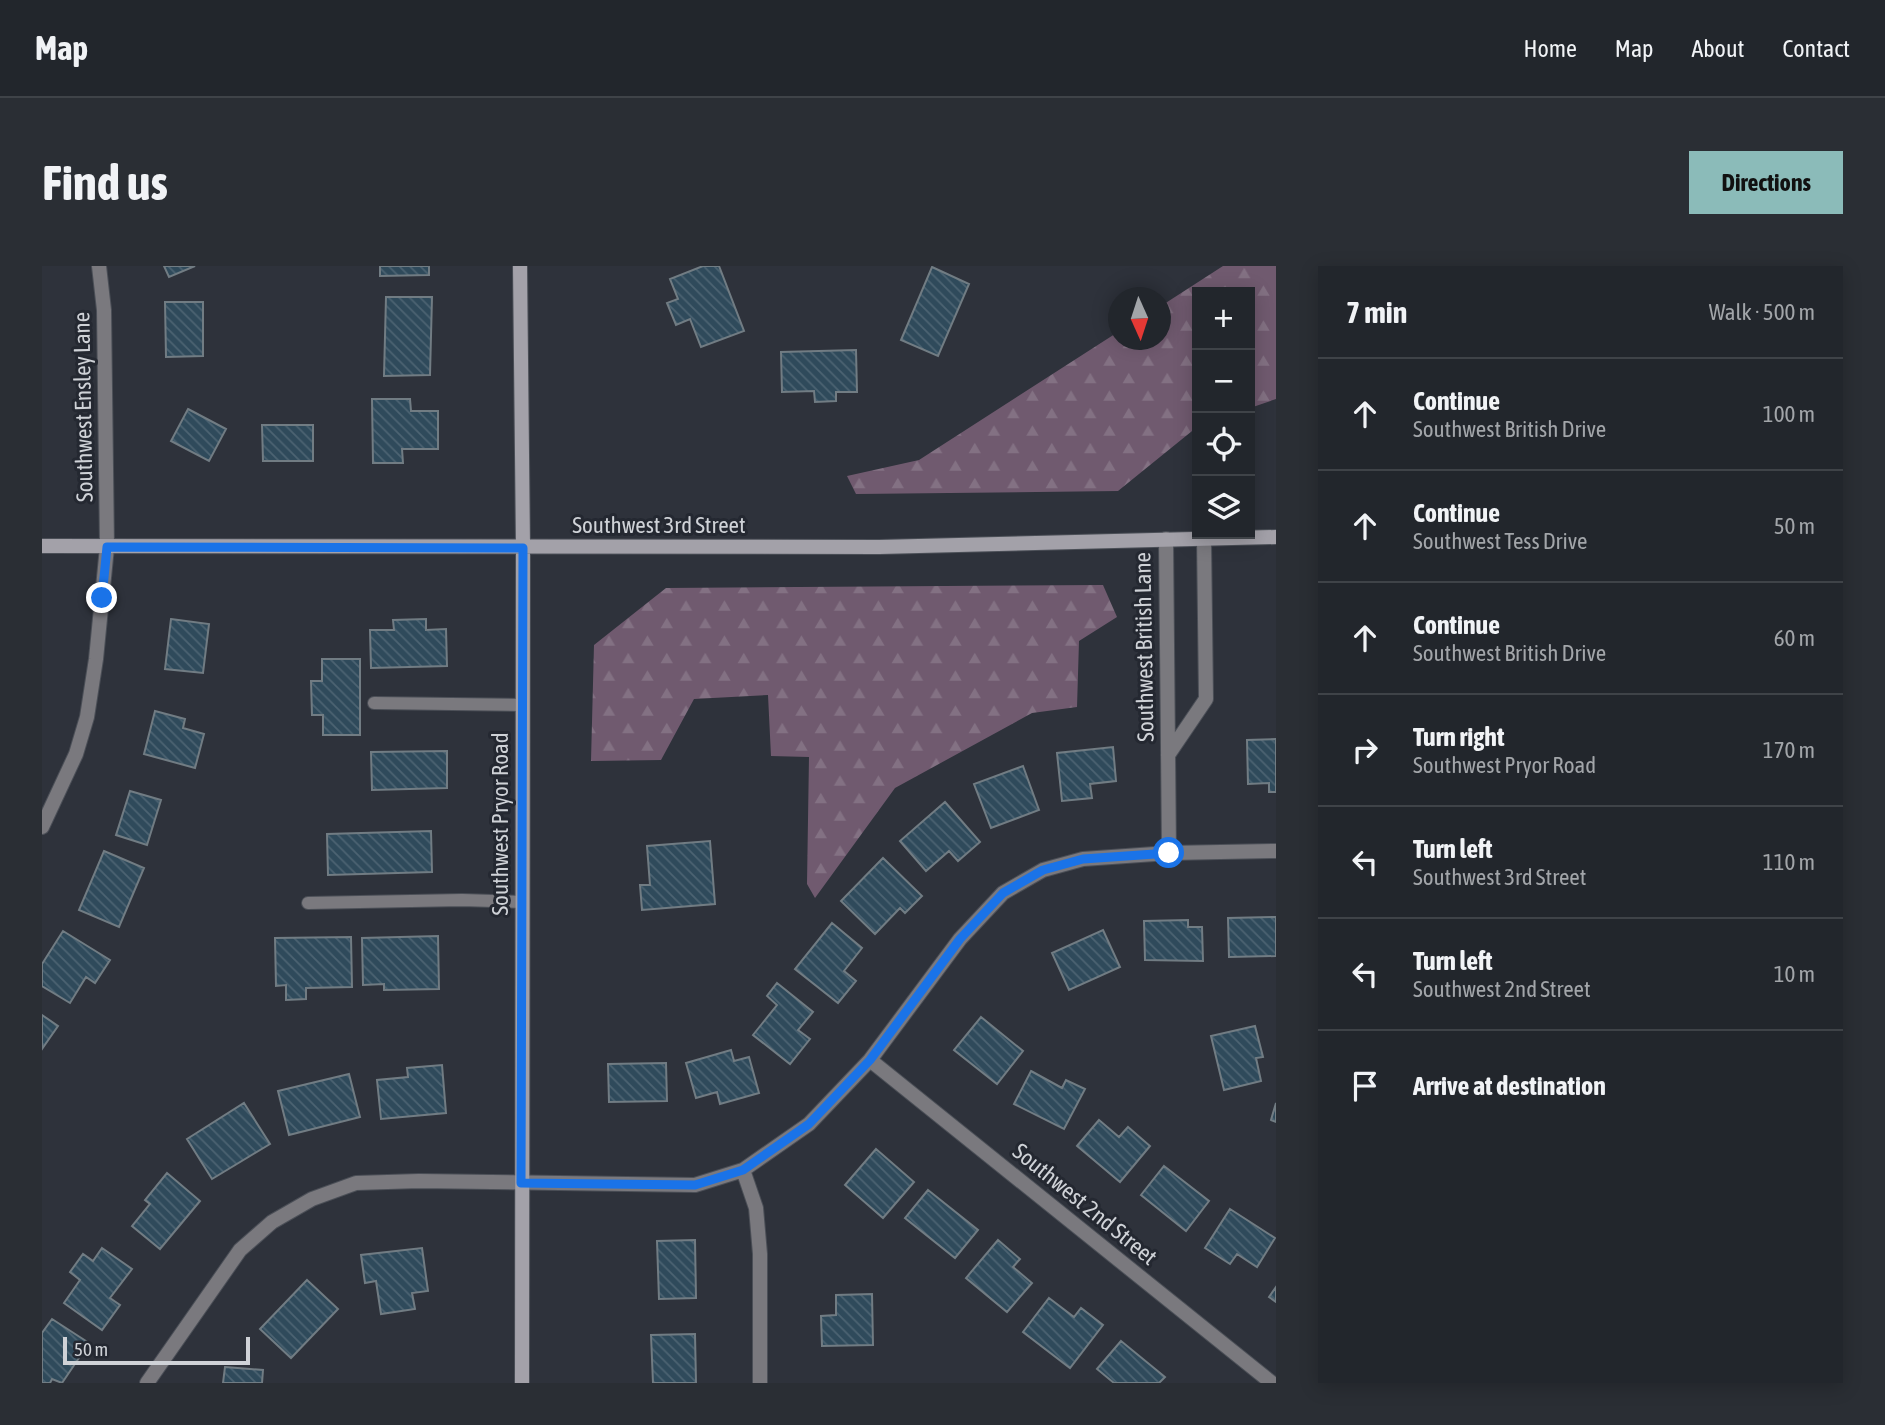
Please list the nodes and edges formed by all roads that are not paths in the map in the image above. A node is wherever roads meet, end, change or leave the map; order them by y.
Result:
1 (99, 266) edge
2 (520, 266) edge
3 (1276, 537) edge
4 (1255, 538) edge
5 (1166, 539) junction
6 (1192, 539) edge
7 (1204, 539) edge
8 (42, 546) edge
9 (107, 547) junction
10 (523, 548) junction
11 (374, 703) dead end
12 (523, 705) junction
13 (1168, 755) junction
14 (42, 827) edge
15 (1276, 851) edge
16 (1169, 853) junction
17 (522, 902) junction
18 (308, 903) dead end
19 (870, 1060) junction
20 (743, 1170) junction
21 (521, 1183) junction
22 (147, 1383) edge
23 (522, 1383) edge
24 (760, 1383) edge
25 (1272, 1383) edge

1 - 9 street, Southwest Ensley Lane
2 - 10 main road, Southwest Pryor Road
3 - 4 main road, Southwest 3rd Street
5 - 6 main road, Southwest 3rd Street
5 - 10 main road, Southwest 3rd Street
5 - 13 street, Southwest British Lane
7 - 13 street, Southwest British Lane
8 - 9 main road, Southwest 3rd Street
9 - 10 main road, Southwest 3rd Street
9 - 14 street
10 - 12 main road, Southwest Pryor Road
11 - 12 lane
12 - 17 main road, Southwest Pryor Road
13 - 16 street, Southwest British Lane
15 - 16 street
16 - 19 street
17 - 18 lane
17 - 21 main road, Southwest Pryor Road
19 - 20 street
19 - 25 street, Southwest 2nd Street
20 - 21 street
20 - 24 street
21 - 22 street
21 - 23 main road, Southwest Pryor Road

